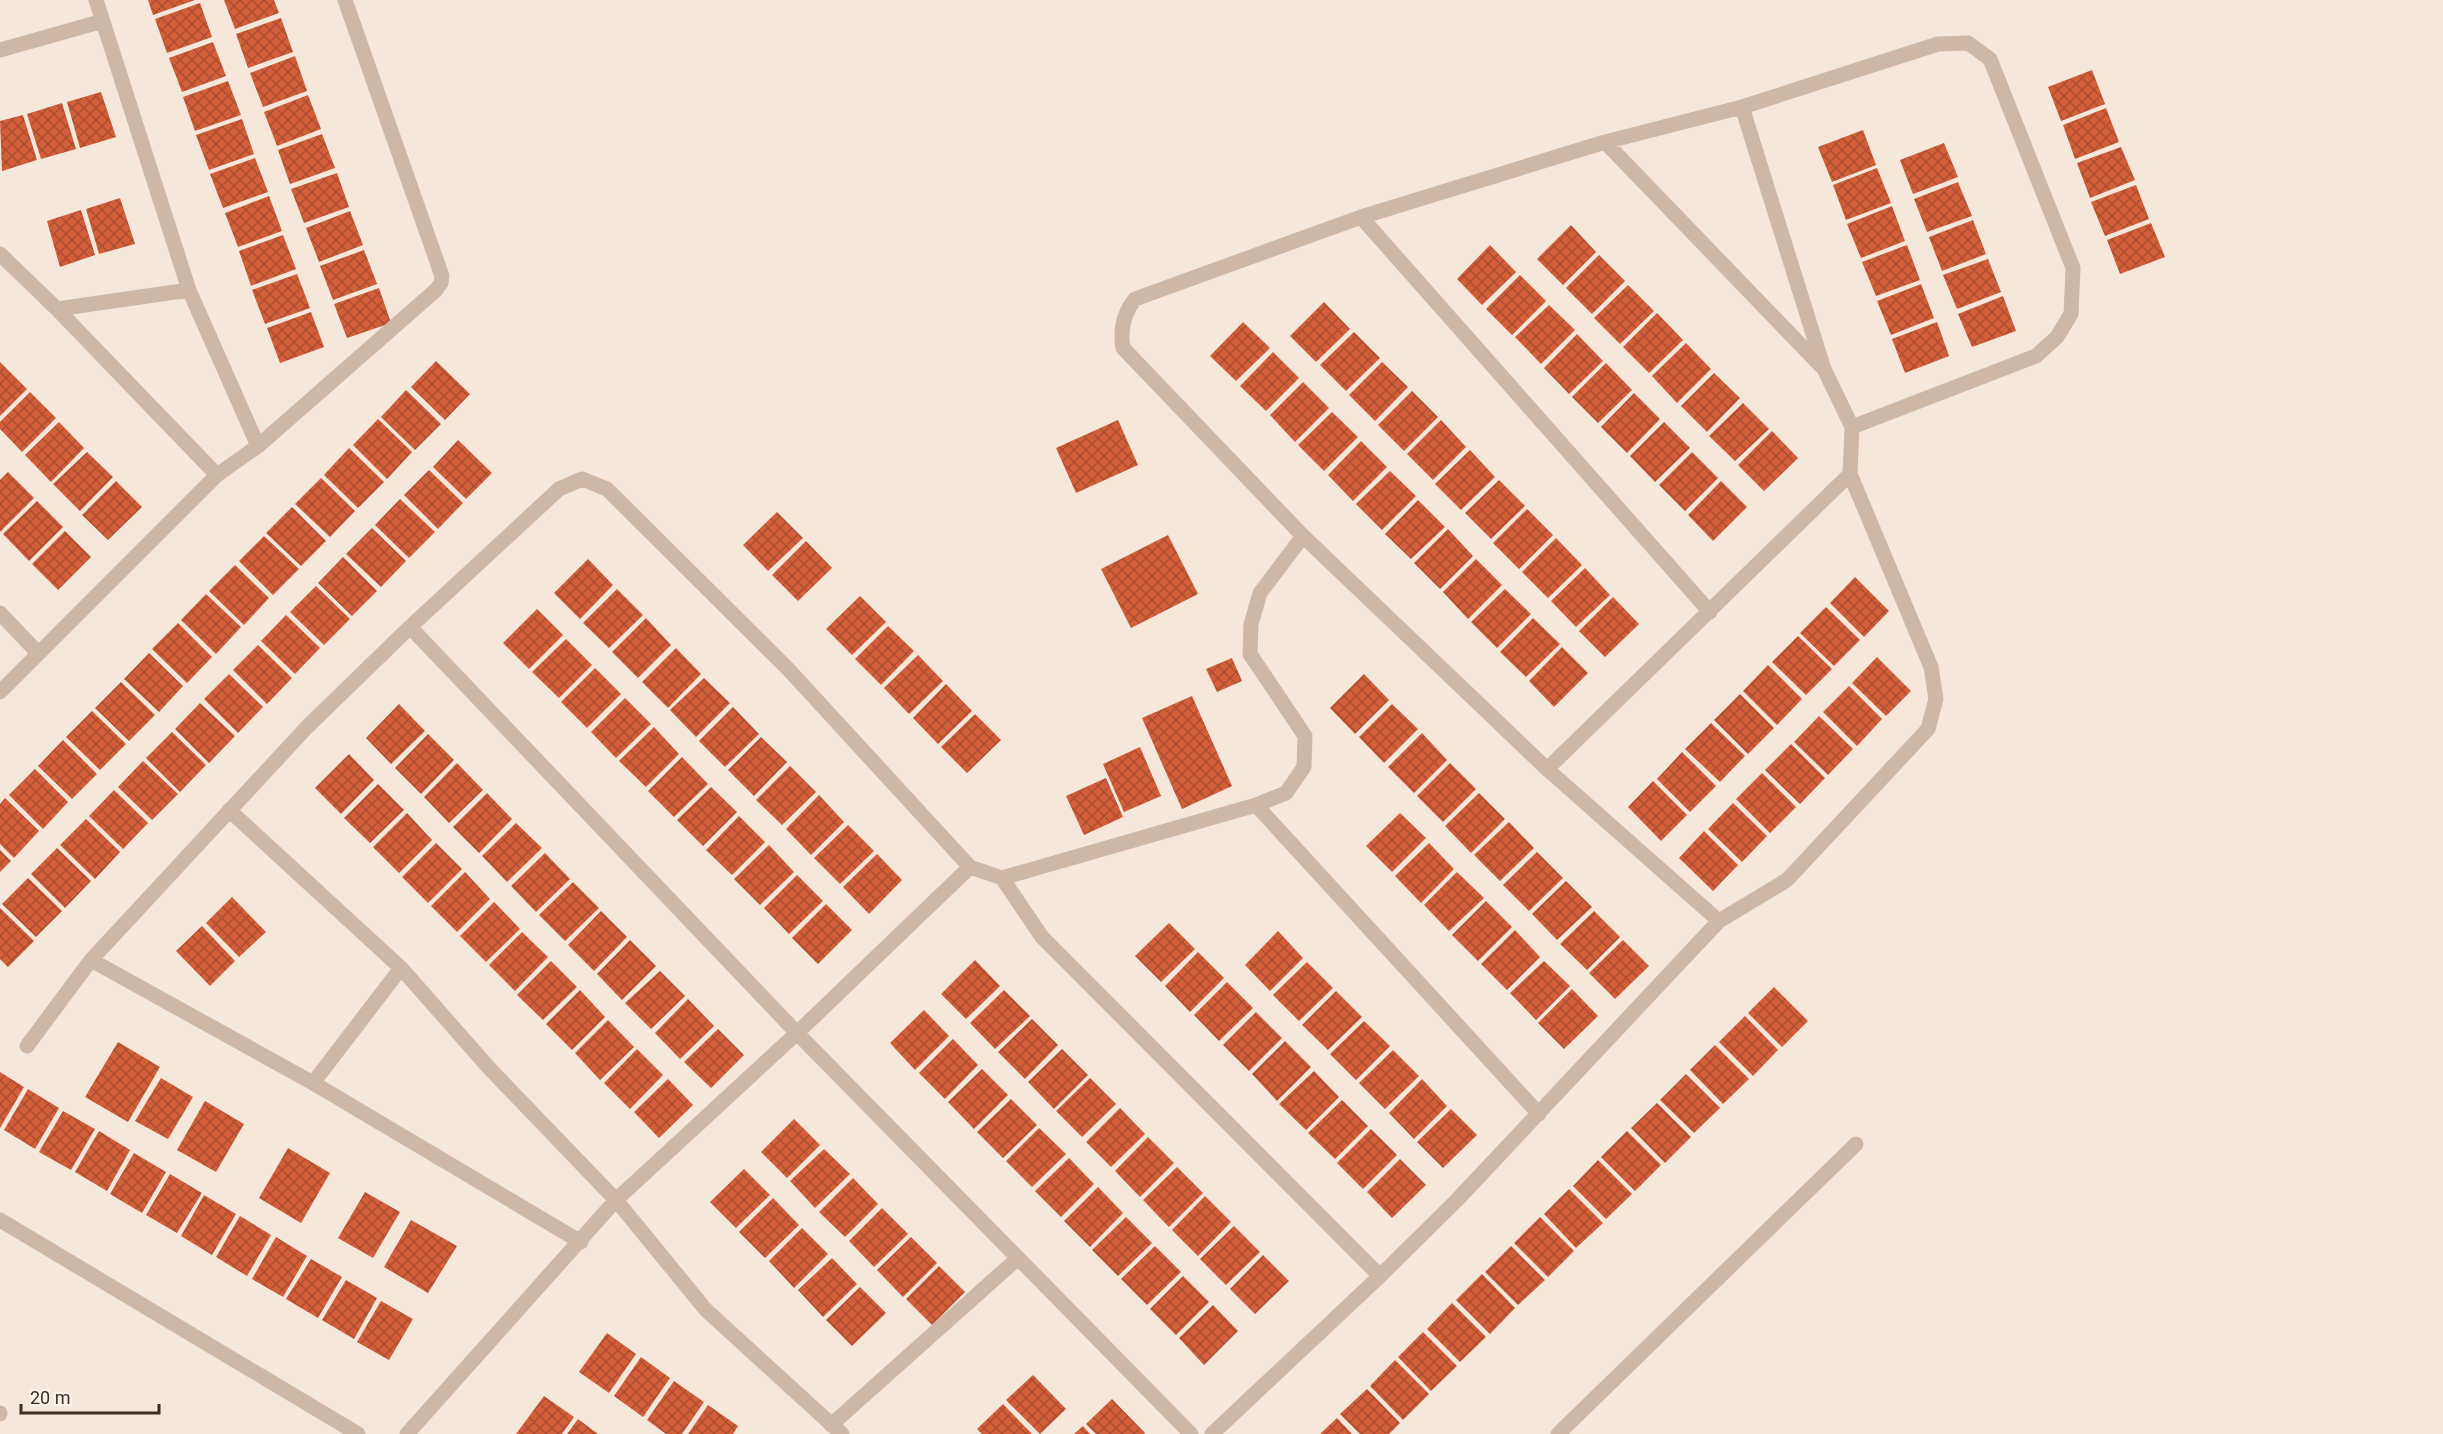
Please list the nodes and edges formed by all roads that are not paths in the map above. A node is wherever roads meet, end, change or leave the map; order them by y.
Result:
1 (96, 0) edge
2 (345, 0) edge
3 (103, 21) junction
4 (0, 50) edge
5 (1742, 107) junction
6 (1605, 142) junction
7 (1360, 217) junction
8 (0, 254) edge
9 (189, 290) junction
10 (57, 309) junction
11 (1824, 369) junction
12 (1852, 427) junction
13 (258, 446) junction
14 (1850, 474) junction
15 (217, 475) junction
16 (1303, 536) junction
17 (1710, 612) junction
18 (0, 613) edge
19 (410, 627) junction
20 (38, 653) junction
21 (0, 692) edge
22 (1547, 769) junction
23 (1256, 805) junction
24 (229, 810) junction
25 (970, 867) junction
26 (1002, 878) junction
27 (1719, 921) junction
28 (92, 960) junction
29 (401, 968) junction
30 (797, 1033) junction
31 (27, 1046) dead end
32 (313, 1083) junction
33 (1539, 1114) junction
34 (1856, 1144) dead end
35 (616, 1200) junction
36 (0, 1220) edge
37 (581, 1242) junction
38 (1017, 1258) junction
39 (1380, 1276) junction
40 (837, 1430) edge
41 (358, 1434) edge
42 (406, 1434) edge
43 (1191, 1434) edge
44 (1212, 1434) edge
45 (1558, 1434) edge

1 - 3 street
2 - 13 street
3 - 4 street
3 - 9 street
5 - 6 street
5 - 11 street
5 - 12 street
6 - 7 street
6 - 11 street
7 - 16 street
7 - 17 street
8 - 10 street
9 - 10 street
9 - 13 street
10 - 15 street
11 - 12 street
12 - 14 street
13 - 15 street
14 - 17 street
14 - 27 street
15 - 20 street
16 - 22 street
16 - 23 street
17 - 22 street
18 - 20 street
19 - 24 street
19 - 25 street
19 - 30 street
20 - 21 street
22 - 27 street
23 - 26 street
23 - 33 street
24 - 28 street
24 - 29 street
25 - 26 street
25 - 30 street
26 - 39 street
27 - 33 street
28 - 31 street
28 - 32 street
29 - 32 street
29 - 35 street
30 - 35 street
30 - 38 street
32 - 37 street
33 - 39 street
34 - 45 street
35 - 37 street
35 - 40 street
36 - 41 street
37 - 42 street
38 - 40 street
38 - 43 street
39 - 44 street

